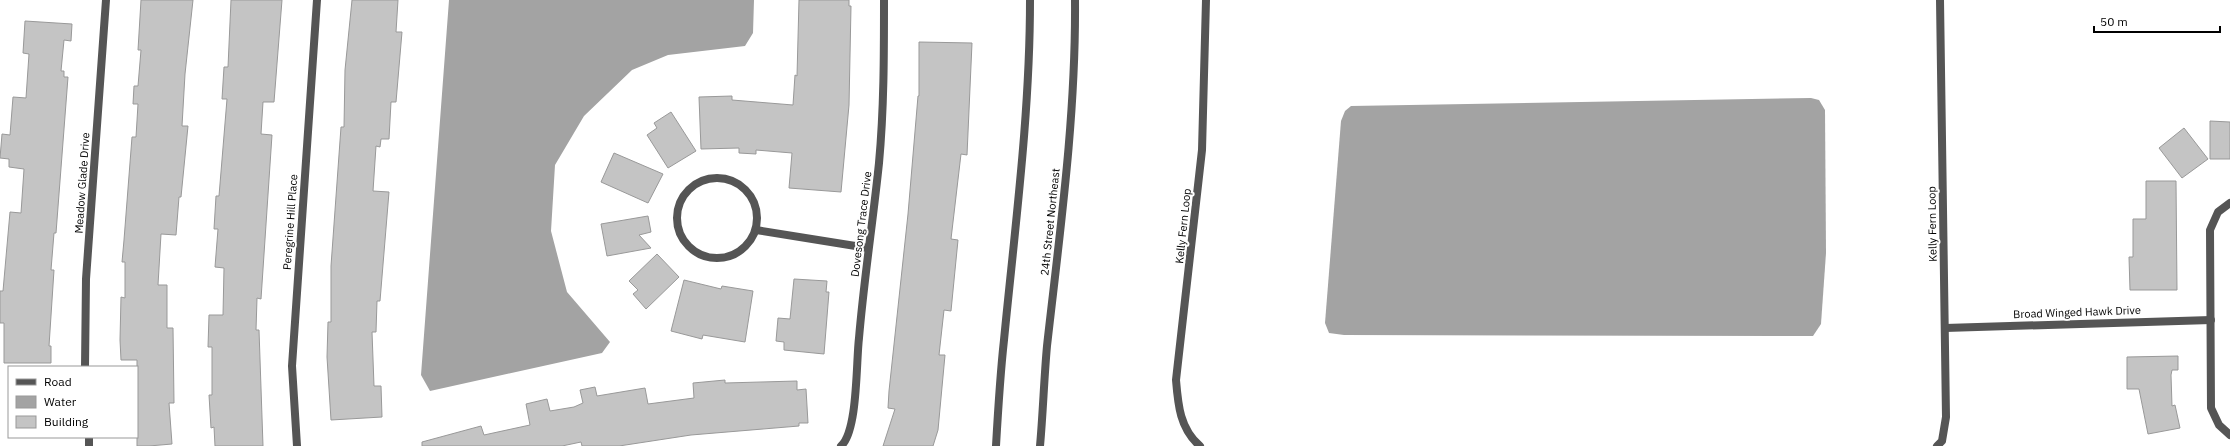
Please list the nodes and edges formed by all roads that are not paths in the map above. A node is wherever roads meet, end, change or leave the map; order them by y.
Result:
1 (106, 0) edge
2 (317, 0) edge
3 (884, 0) edge
4 (1030, 0) edge
5 (1075, 0) edge
6 (1206, 0) edge
7 (1940, 0) edge
8 (2230, 203) edge
9 (756, 230) junction
10 (868, 248) junction
11 (2211, 320) junction
12 (1945, 328) junction
13 (85, 366) edge
14 (2230, 435) edge
15 (297, 446) edge
16 (841, 446) edge
17 (996, 446) edge
18 (1040, 446) edge
19 (1200, 446) edge
20 (1937, 446) edge

1 - 13 street, Meadow Glade Drive
2 - 15 street, Peregrine Hill Place
3 - 10 street, Dovesong Trace Drive
4 - 17 street
5 - 18 street, 24th Street Northeast
6 - 19 street, Kelly Fern Loop
7 - 12 street, Kelly Fern Loop
8 - 11 street
9 - 9 street
9 - 10 street
10 - 16 street, Dovesong Trace Drive
11 - 12 street, Broad Winged Hawk Drive
11 - 14 street
12 - 20 street, Kelly Fern Loop

